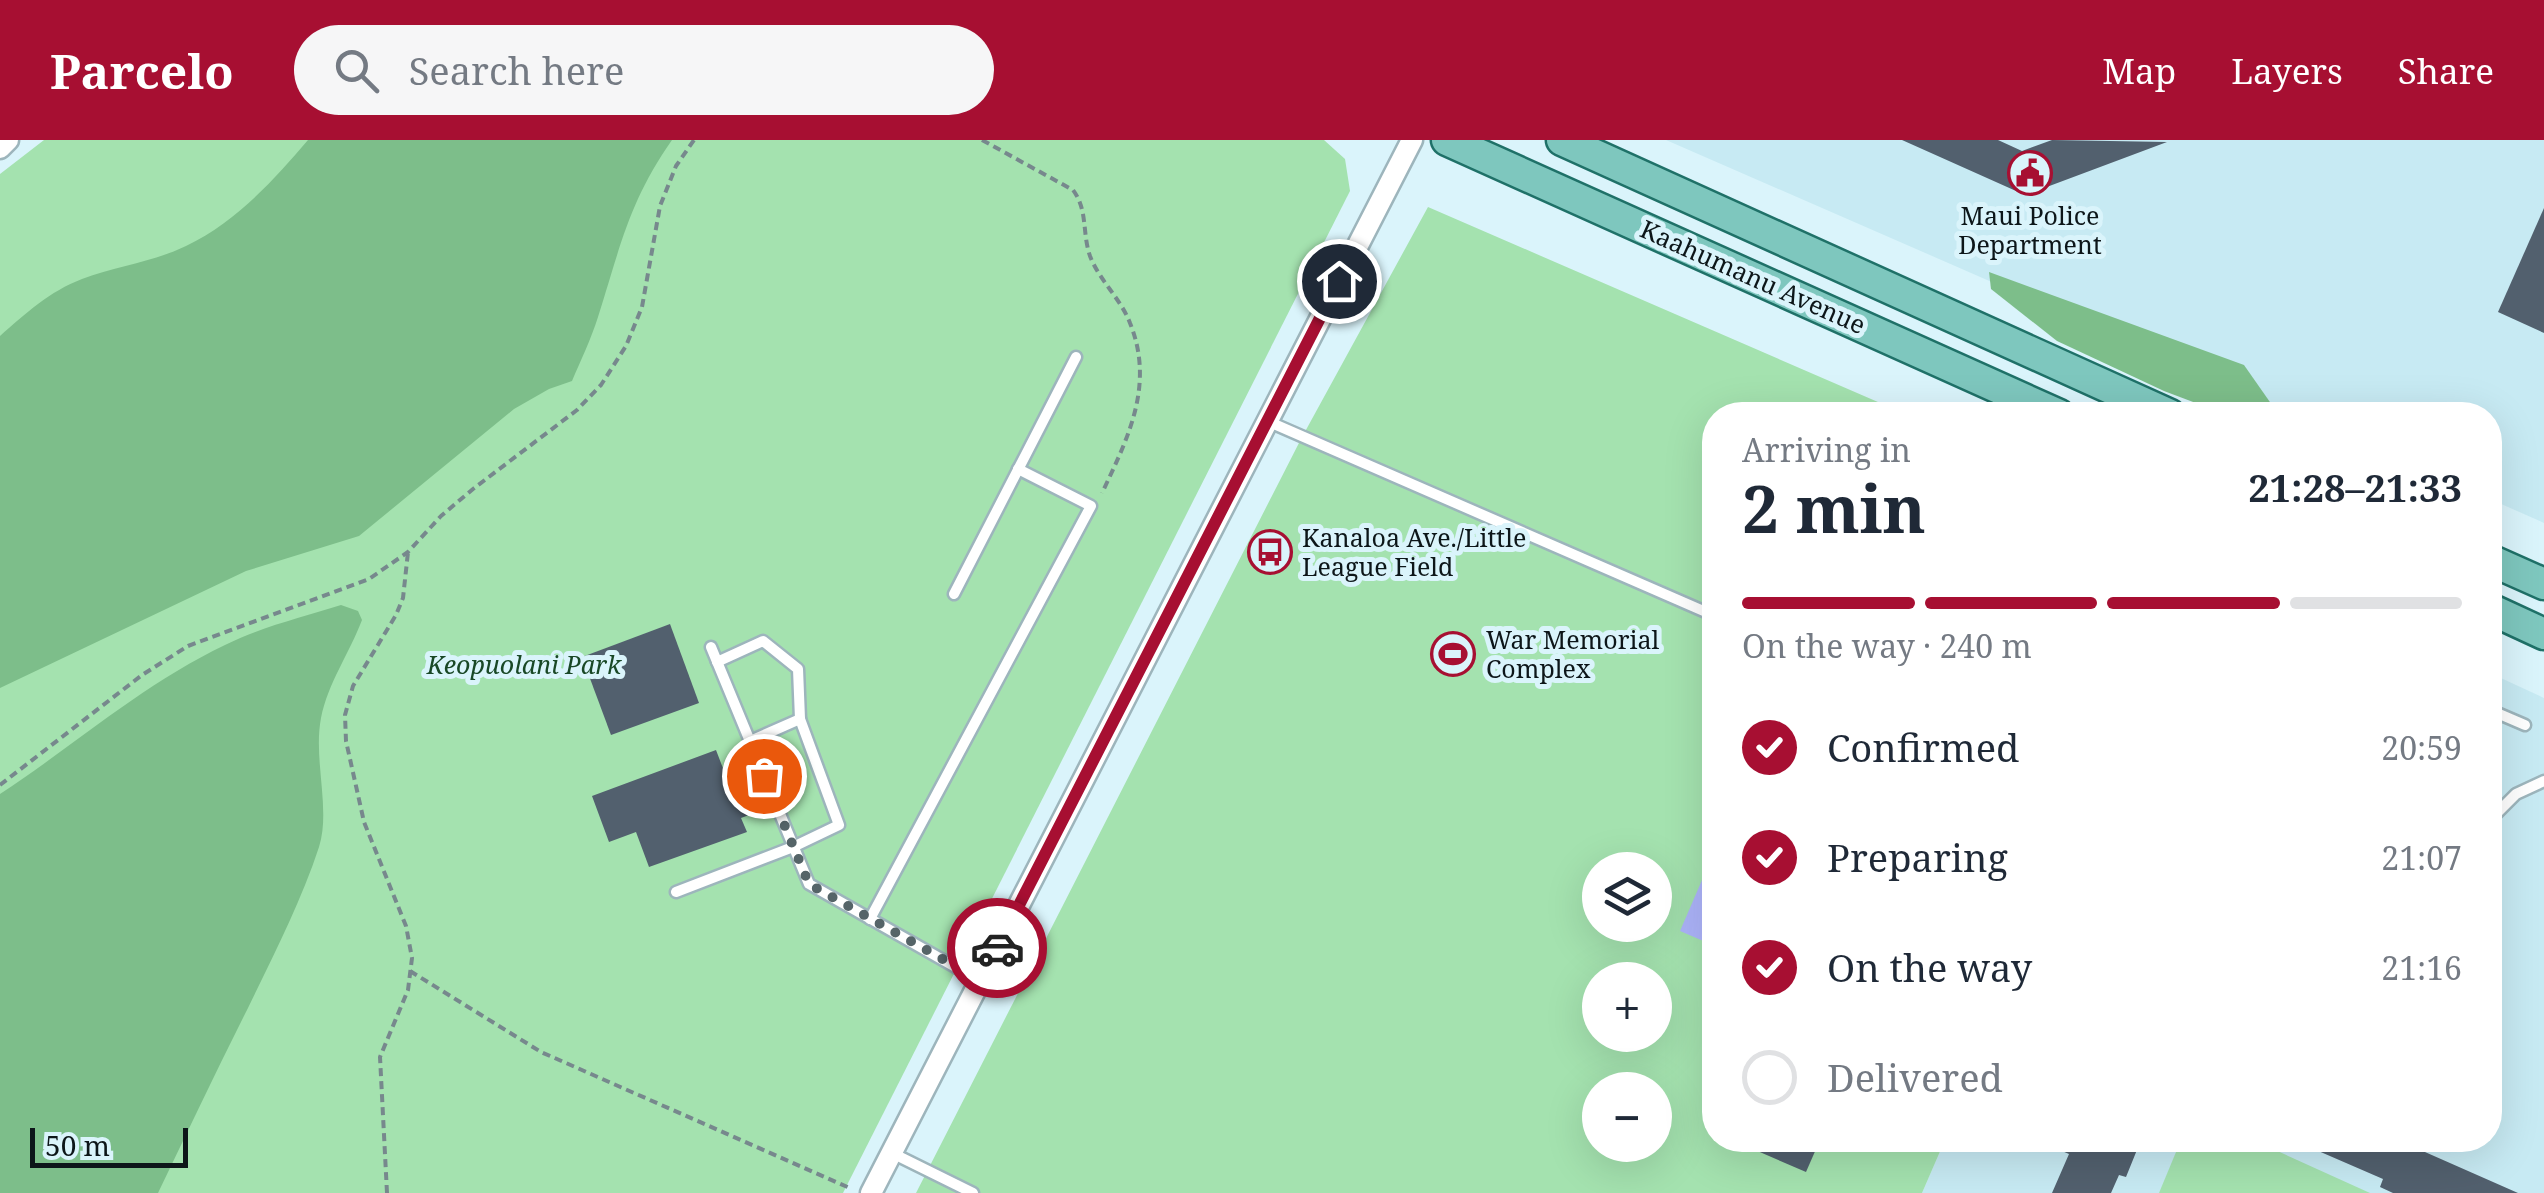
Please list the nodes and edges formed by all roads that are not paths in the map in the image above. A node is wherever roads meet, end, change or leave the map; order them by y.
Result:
1 (8, 140) edge
2 (1412, 140) edge
3 (1447, 140) edge
4 (1562, 140) edge
5 (0, 148) edge
6 (1076, 356) dead end
7 (2030, 402) edge
8 (2141, 402) edge
9 (1266, 421) junction
10 (1018, 469) junction
11 (954, 594) dead end
12 (1702, 610) edge
13 (2502, 615) edge
14 (2544, 634) edge
15 (712, 647) dead end
16 (717, 662) junction
17 (2502, 715) edge
18 (800, 720) junction
19 (2525, 725) dead end
20 (750, 741) junction
21 (2544, 781) edge
22 (2502, 808) edge
23 (794, 847) junction
24 (676, 892) dead end
25 (870, 918) junction
26 (980, 980) junction
27 (892, 1153) junction
28 (952, 1189) edge
29 (872, 1193) edge
30 (973, 1193) edge

1 - 5 street
2 - 9 street
3 - 7 main road, Kaahumanu Avenue
4 - 8 main road, Kaahumanu Avenue
6 - 10 lane
9 - 12 lane
9 - 26 street
10 - 11 lane
10 - 25 lane
13 - 14 main road
15 - 16 lane
16 - 18 lane
16 - 20 lane
17 - 19 lane
18 - 20 lane
18 - 23 lane
20 - 23 lane
21 - 22 lane
23 - 24 lane
23 - 25 lane
25 - 26 lane
26 - 27 street
27 - 28 lane
27 - 29 street
28 - 30 lane

